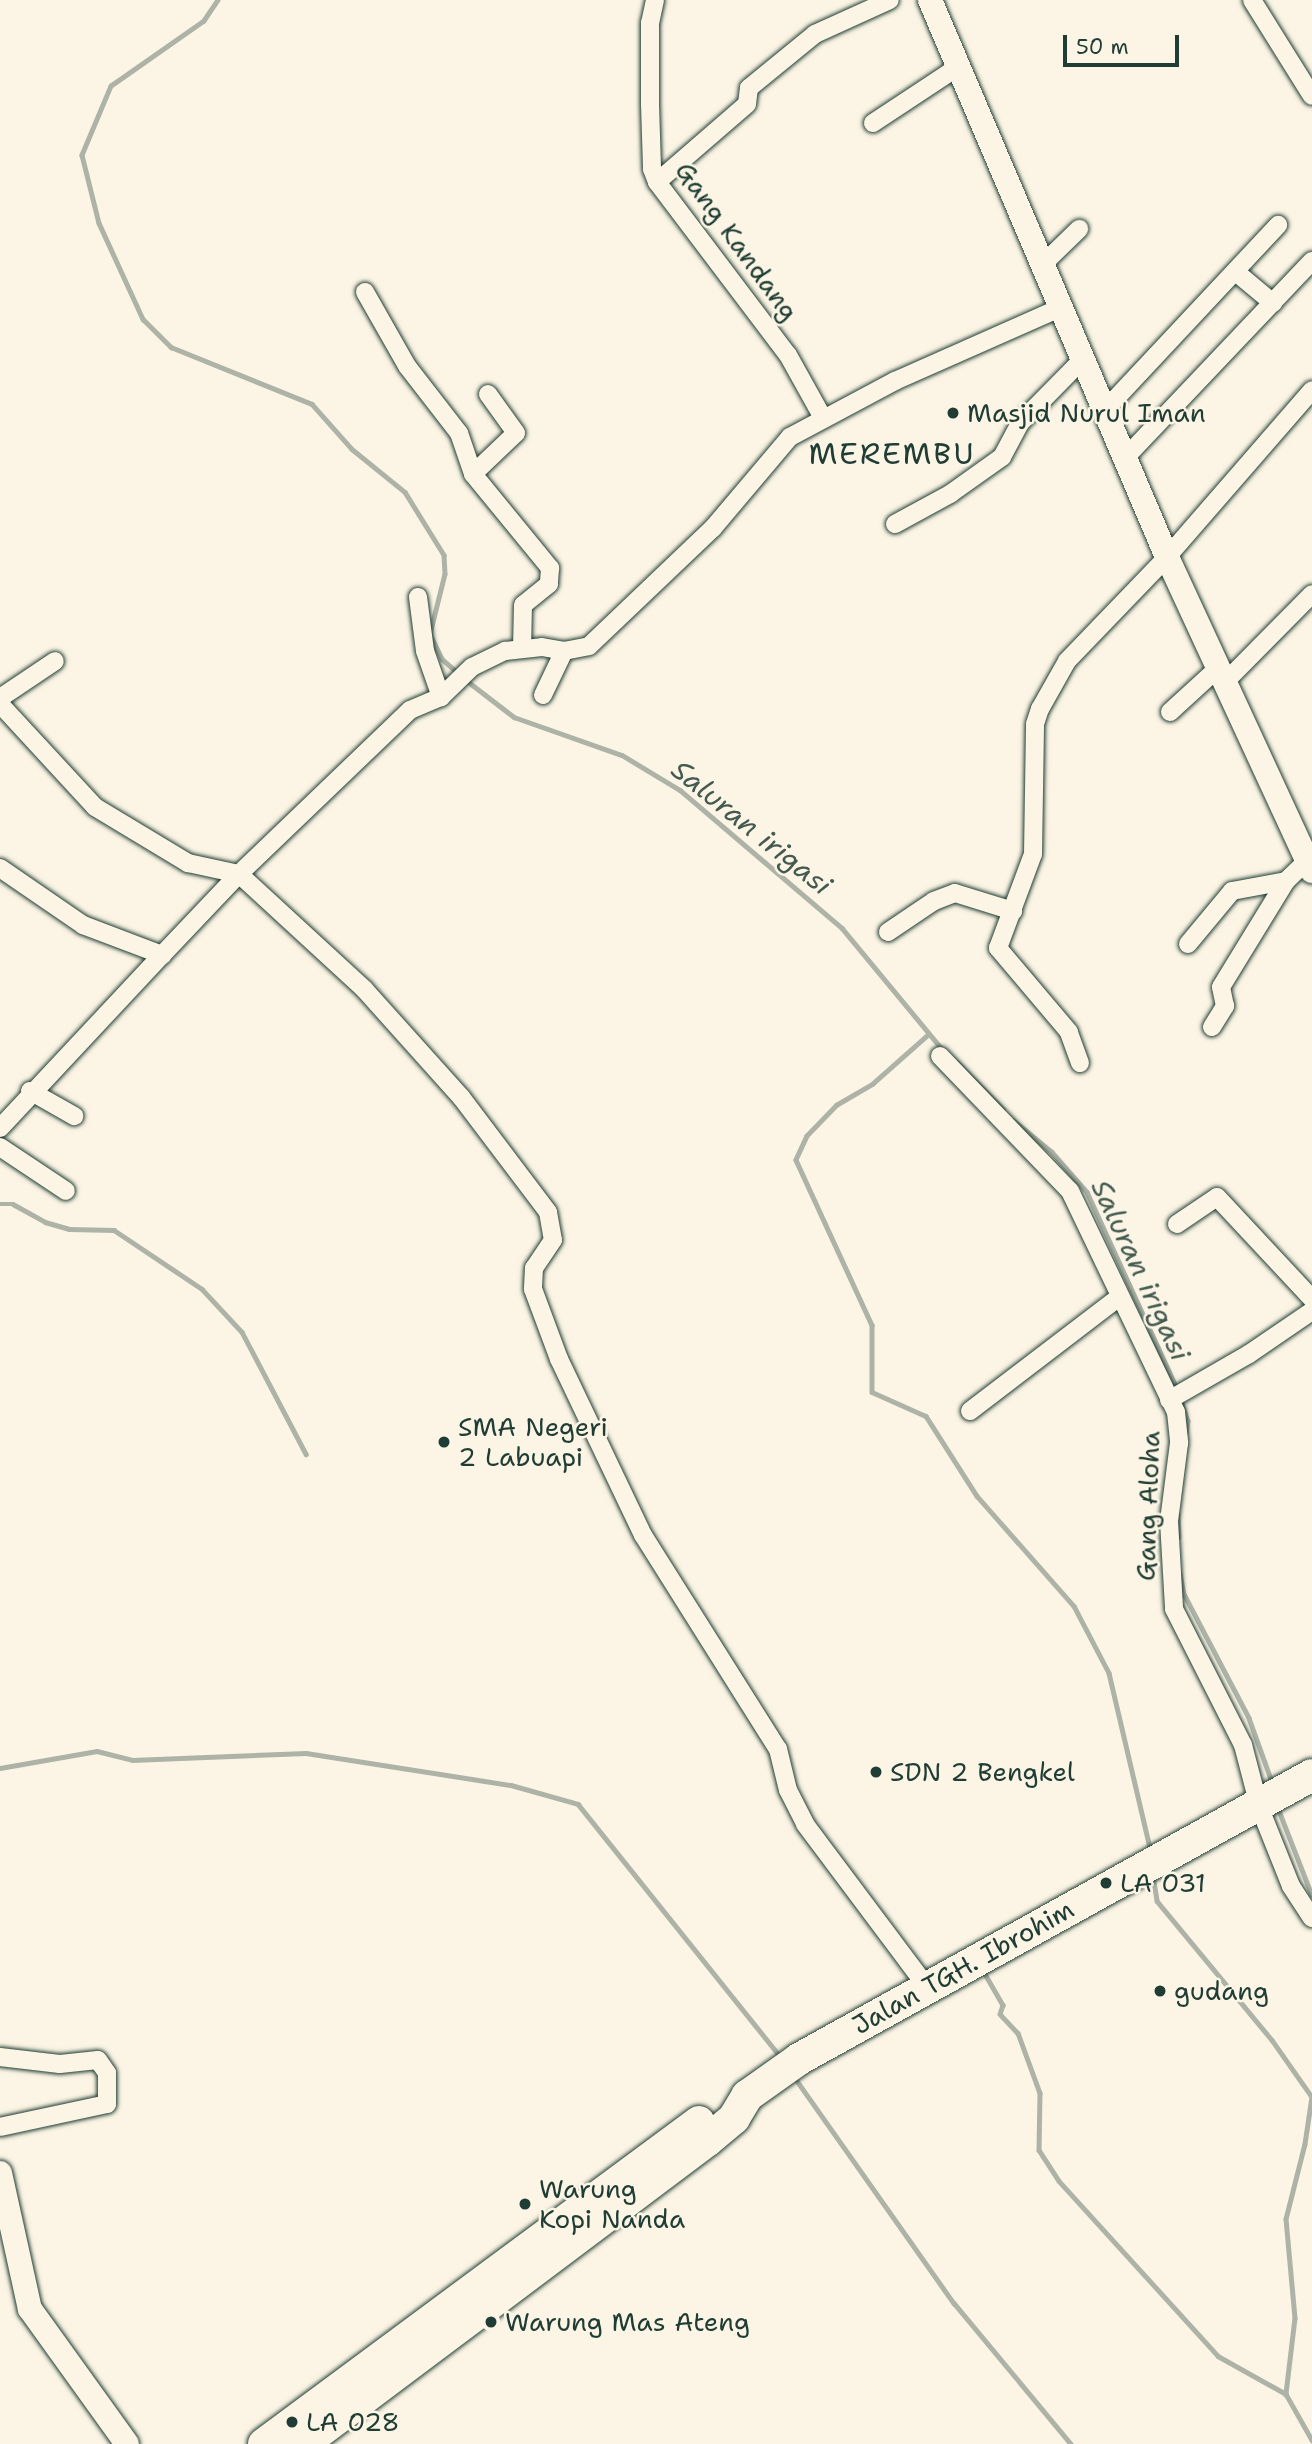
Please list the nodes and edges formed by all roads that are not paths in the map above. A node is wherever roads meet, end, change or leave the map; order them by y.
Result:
1 (655, 0) edge
2 (890, 0) edge
3 (930, 0) edge
4 (1252, 0) edge
5 (958, 66) junction
6 (1312, 96) edge
7 (873, 123) dead end
8 (657, 182) junction
9 (1278, 225) dead end
10 (1079, 229) dead end
11 (1312, 261) edge
12 (1042, 265) junction
13 (1237, 273) junction
14 (365, 292) dead end
15 (1273, 303) junction
16 (1060, 308) junction
17 (1082, 360) junction
18 (1312, 390) edge
19 (488, 394) dead end
20 (1104, 411) junction
21 (823, 418) junction
22 (1124, 459) junction
23 (472, 474) junction
24 (895, 524) dead end
25 (1167, 557) junction
26 (1312, 594) edge
27 (418, 597) dead end
28 (522, 648) junction
29 (564, 651) junction
30 (55, 661) dead end
31 (1222, 675) junction
32 (446, 693) junction
33 (543, 695) dead end
34 (0, 698) edge
35 (0, 704) edge
36 (1170, 712) dead end
37 (1308, 854) edge
38 (0, 868) edge
39 (239, 874) junction
40 (1286, 881) junction
41 (1013, 911) junction
42 (888, 932) dead end
43 (1188, 944) dead end
44 (162, 955) junction
45 (1212, 1027) dead end
46 (940, 1056) dead end
47 (1080, 1063) dead end
48 (30, 1091) junction
49 (74, 1116) dead end
50 (0, 1128) edge
51 (0, 1147) edge
52 (66, 1191) dead end
53 (1177, 1224) dead end
54 (1119, 1297) junction
55 (1312, 1299) edge
56 (1312, 1311) edge
57 (1175, 1396) junction
58 (970, 1411) dead end
59 (1281, 1793) edge
60 (1312, 1918) edge
61 (926, 1986) junction
62 (0, 2057) edge
63 (0, 2127) edge
64 (0, 2173) edge
65 (289, 2440) edge
66 (127, 2444) edge

1 - 8 street, Gang Kandang
2 - 8 street
3 - 5 street
4 - 6 street
5 - 7 street
5 - 12 street
8 - 21 street, Gang Kandang
9 - 13 street
10 - 12 street
11 - 15 street
12 - 16 street
13 - 15 street
13 - 20 street
14 - 23 street
15 - 22 street
16 - 17 street
16 - 21 street
17 - 20 street
17 - 24 street
18 - 25 street
19 - 23 street
20 - 22 street
21 - 29 street
22 - 25 street
23 - 28 street
25 - 31 street
25 - 41 street
26 - 31 street
27 - 32 street
28 - 29 street
28 - 32 street
29 - 33 street
30 - 34 street
31 - 36 street
31 - 37 street
32 - 39 street
35 - 39 street
37 - 40 street
38 - 44 street
39 - 44 street
39 - 61 street
40 - 43 street
40 - 45 street
41 - 42 street
41 - 47 street
44 - 48 street
46 - 54 street, Gang Aloha
48 - 49 street
48 - 50 street
51 - 52 street
53 - 55 street
54 - 57 street, Gang Aloha
54 - 58 street
56 - 57 street
57 - 59 street, Gang Aloha
59 - 60 street, Gang Aloha
59 - 61 highway, Jalan TGH. Ibrohim
61 - 65 highway, Jalan TGH. Ibrohim
62 - 63 street
64 - 66 street

